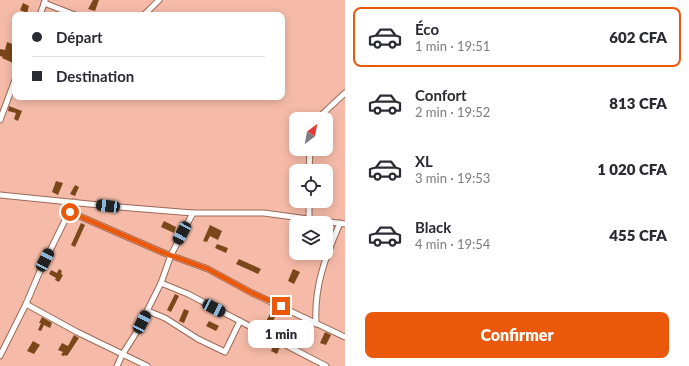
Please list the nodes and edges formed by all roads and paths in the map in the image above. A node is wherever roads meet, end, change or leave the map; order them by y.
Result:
1 (159, 0) edge
2 (45, 1) edge
3 (41, 12) edge
4 (69, 12) edge
5 (147, 12) edge
6 (12, 88) edge
7 (345, 92) edge
8 (324, 112) edge
9 (0, 120) edge
10 (0, 195) edge
11 (74, 202) junction
12 (70, 212) junction
13 (193, 213) junction
14 (289, 216) edge
15 (333, 223) edge
16 (343, 224) edge
17 (171, 255) junction
18 (162, 283) junction
19 (26, 304) junction
20 (148, 311) junction
21 (240, 321) junction
22 (316, 324) junction
23 (345, 337) edge
24 (122, 355) junction
25 (0, 356) edge
26 (117, 366) edge
27 (147, 366) edge
28 (326, 366) edge

1 - 5 street
2 - 3 street
2 - 4 street
6 - 9 street
7 - 8 street
10 - 11 street
11 - 12 street
11 - 13 street
12 - 17 street
12 - 19 street
13 - 14 street
13 - 17 street
15 - 16 street
16 - 22 street
17 - 18 street
17 - 22 street
18 - 20 street
18 - 21 street
19 - 24 street
19 - 25 street
20 - 21 street
20 - 24 street
21 - 28 street
22 - 23 street
24 - 26 street
24 - 27 street

